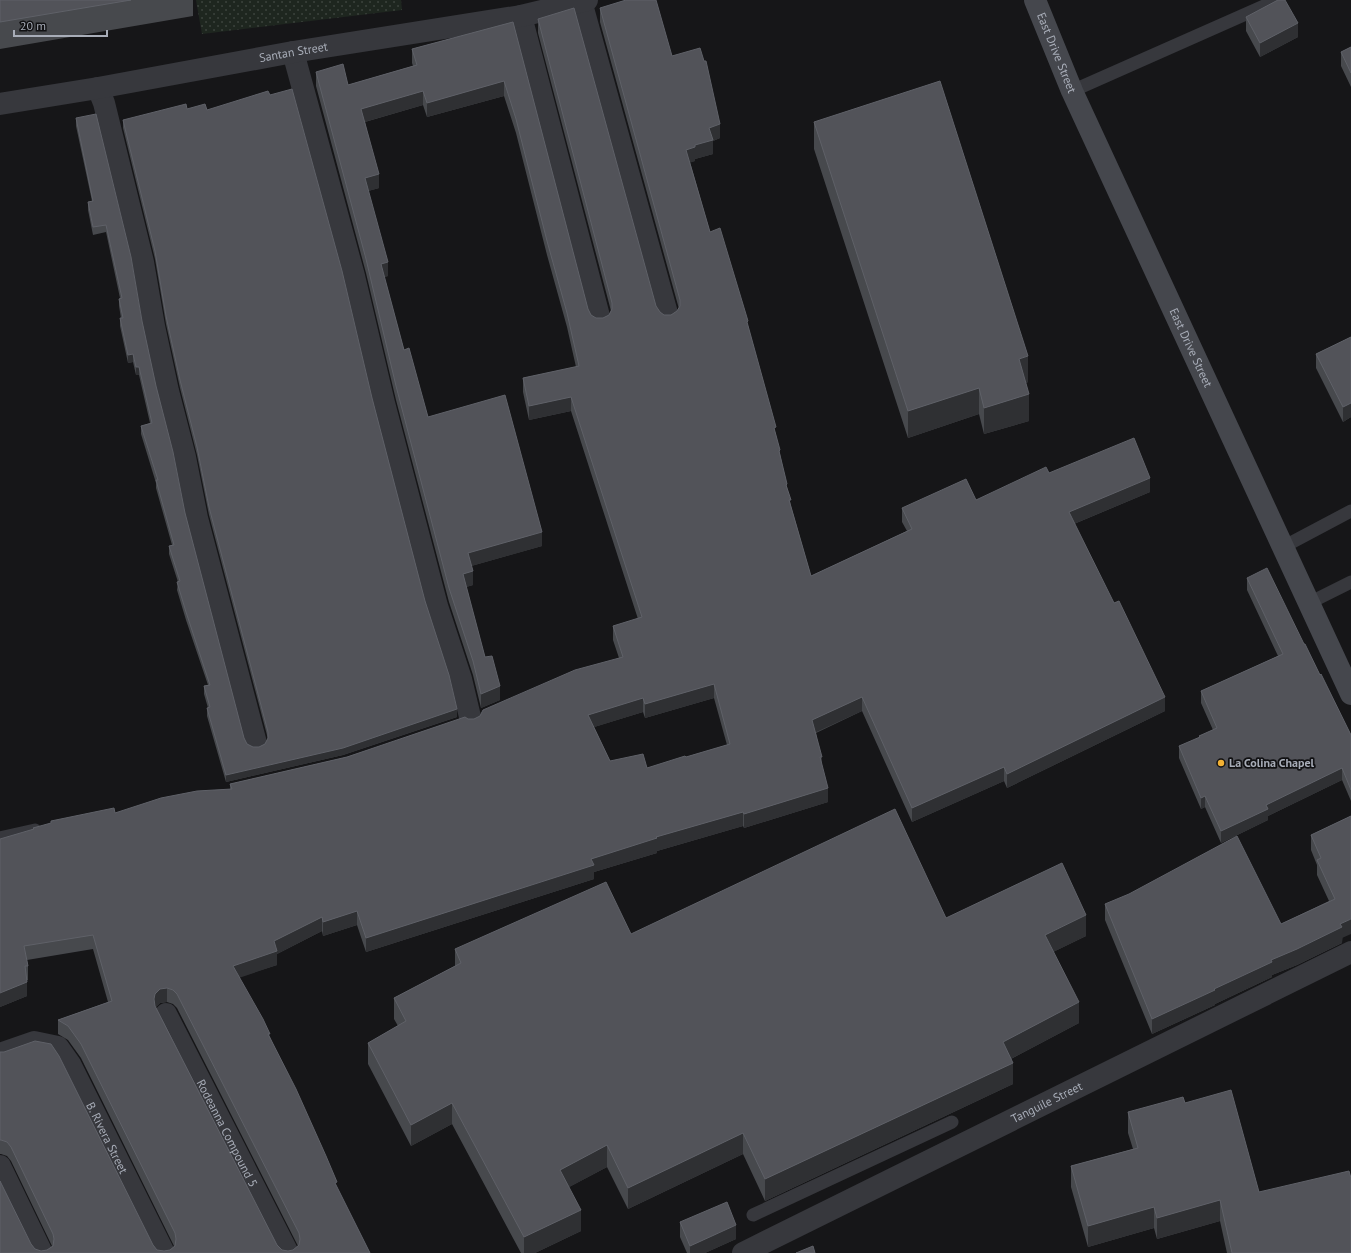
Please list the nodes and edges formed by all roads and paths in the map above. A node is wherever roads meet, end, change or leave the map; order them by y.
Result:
1 (1035, 0) edge
2 (584, 1) edge
3 (1273, 2) edge
4 (521, 16) junction
5 (293, 52) junction
6 (98, 88) junction
7 (1072, 91) junction
8 (0, 104) edge
9 (668, 317) edge
10 (600, 320) edge
11 (1351, 511) edge
12 (1283, 547) junction
13 (1351, 582) edge
14 (1309, 603) junction
15 (1351, 694) edge
16 (471, 721) edge
17 (256, 743) dead end
18 (46, 828) edge
19 (0, 838) edge
20 (1351, 952) edge
21 (166, 1014) dead end
22 (0, 1054) edge
23 (952, 1122) dead end
24 (0, 1166) edge
25 (753, 1215) dead end
26 (42, 1253) edge
27 (164, 1253) edge
28 (288, 1253) edge
29 (742, 1253) edge

1 - 7 street, East Drive Street
2 - 4 street, Santan Street
2 - 9 street
3 - 7 lane
4 - 5 street, Santan Street
4 - 10 street
5 - 6 street, Santan Street
5 - 16 street
6 - 8 street, Santan Street
6 - 17 street
7 - 12 street, East Drive Street
11 - 12 lane
12 - 14 street, East Drive Street
13 - 14 lane
14 - 15 street, East Drive Street
18 - 19 lane
20 - 29 street, Tanguile Street
21 - 28 street, Rodeanna Compound 5
22 - 27 street, B. Rivera Street
23 - 25 lane
24 - 26 street

